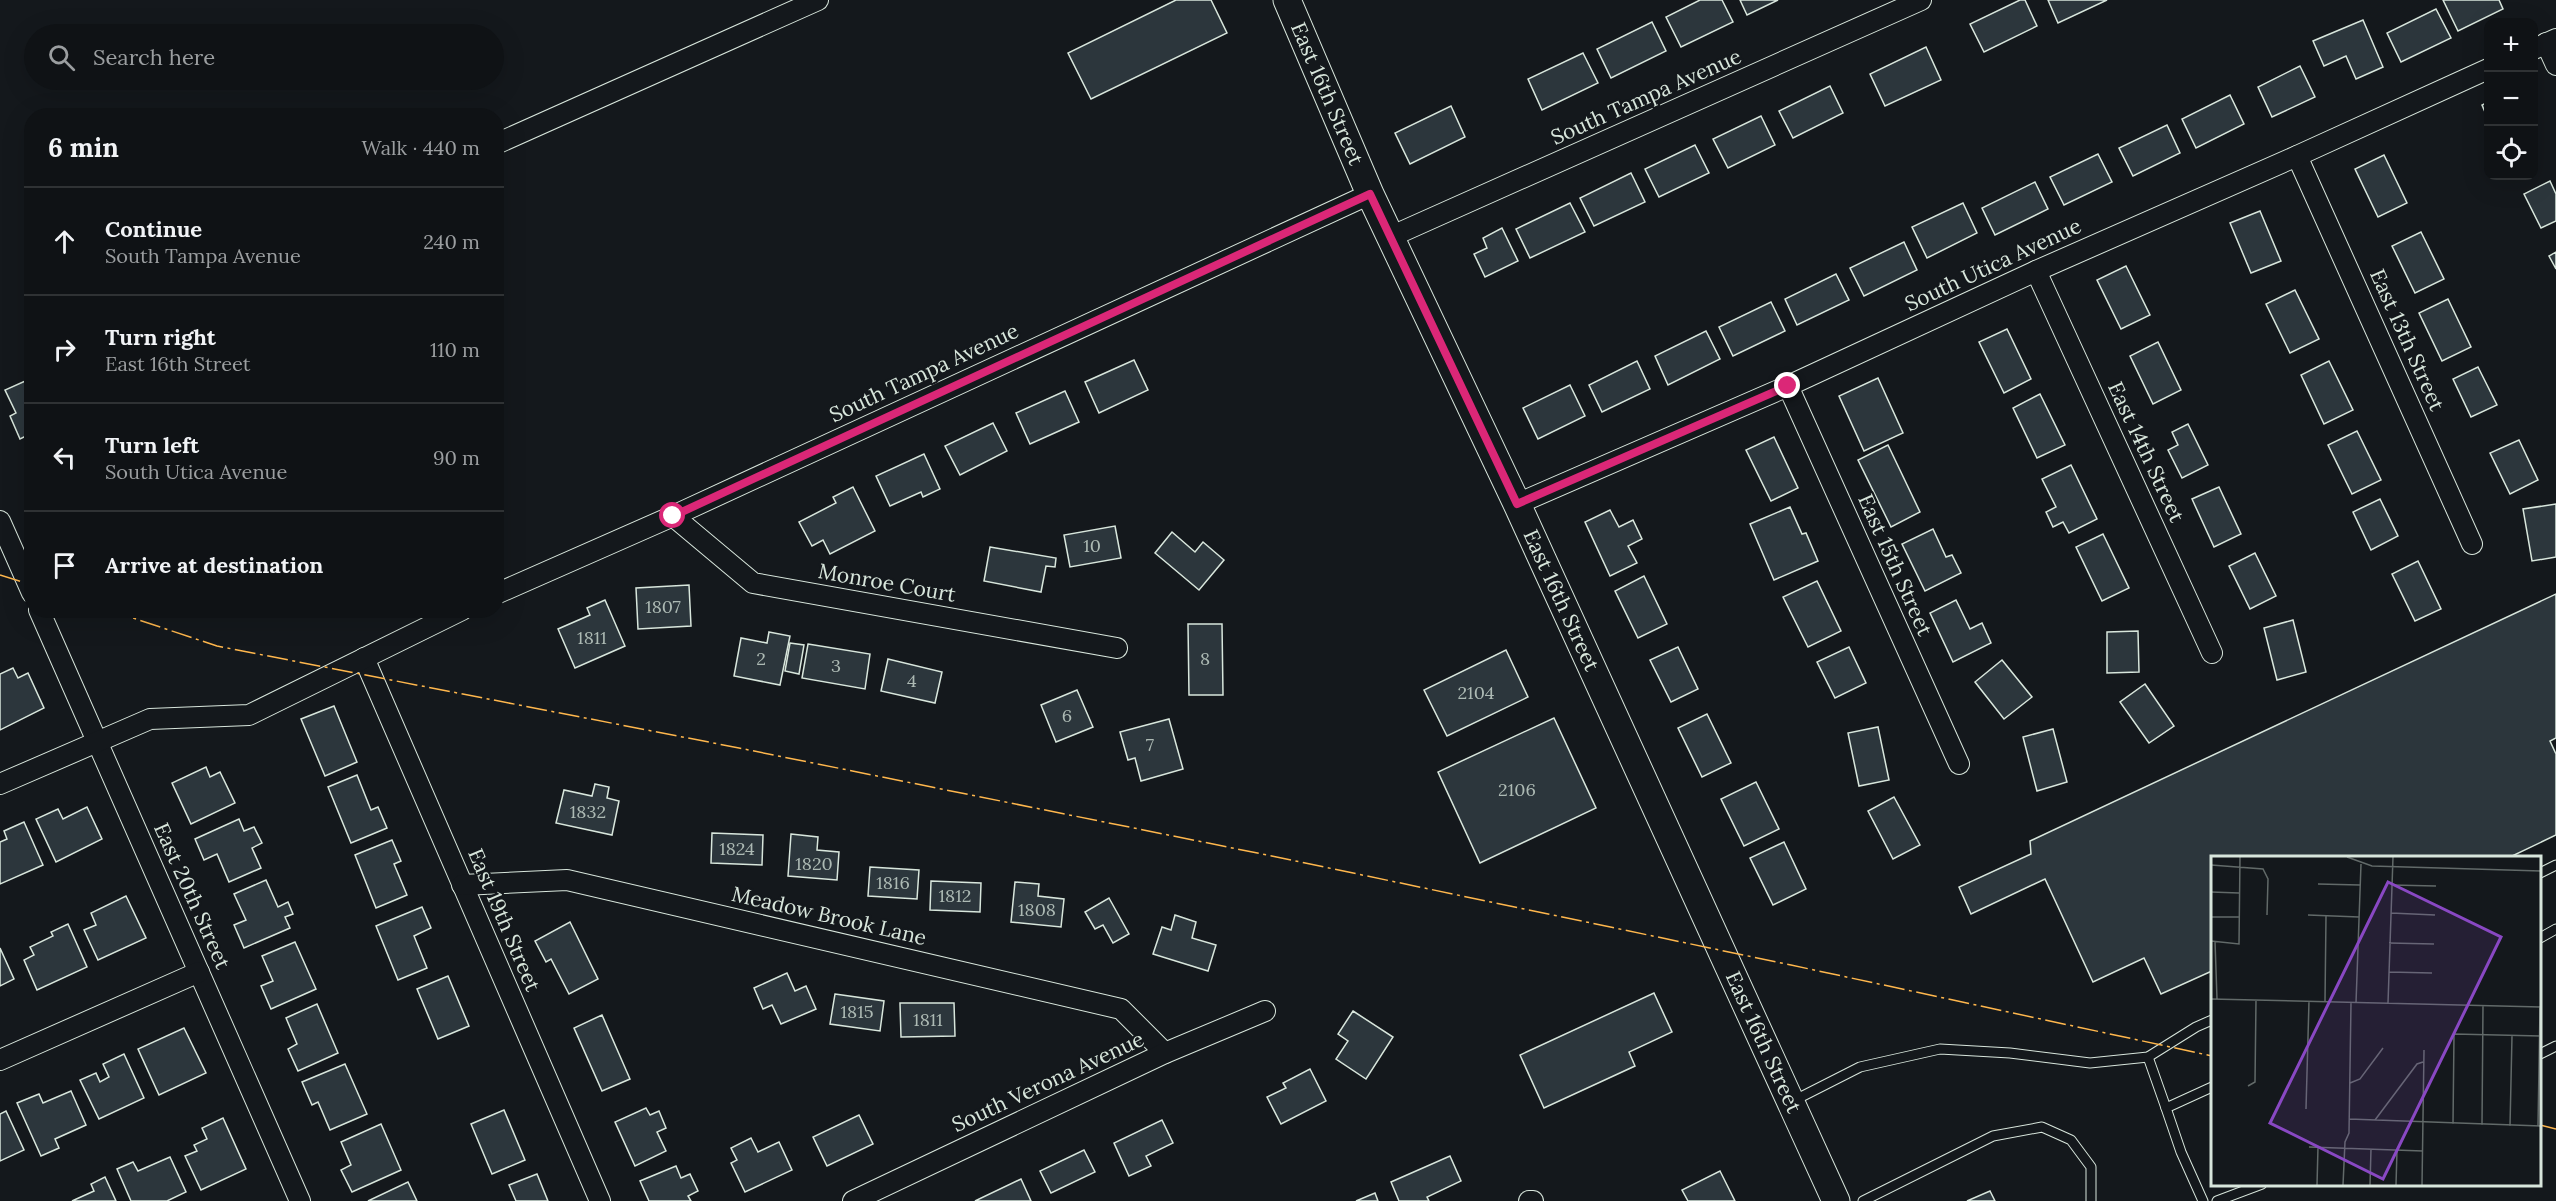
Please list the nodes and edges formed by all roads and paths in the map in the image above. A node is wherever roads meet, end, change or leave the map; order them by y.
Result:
1 (818, 0) edge
2 (1287, 0) edge
3 (1921, 0) edge
4 (2545, 43) edge
5 (2556, 65) edge
6 (2484, 71) edge
7 (504, 140) edge
8 (2298, 156) junction
9 (1370, 194) junction
10 (1390, 237) junction
11 (2036, 271) junction
12 (1788, 386) junction
13 (1517, 504) junction
14 (673, 516) junction
15 (0, 522) edge
16 (2472, 544) dead end
17 (24, 575) edge
18 (504, 590) edge
19 (43, 618) edge
20 (446, 618) edge
21 (1117, 648) dead end
22 (2212, 653) dead end
23 (364, 658) junction
24 (97, 741) junction
25 (1959, 764) dead end
26 (0, 784) edge
27 (2556, 865) edge
28 (2541, 872) edge
29 (462, 885) junction
30 (2556, 929) edge
31 (2541, 937) edge
32 (199, 972) junction
33 (1265, 1011) dead end
34 (2211, 1020) edge
35 (2556, 1046) edge
36 (1165, 1053) junction
37 (2541, 1054) edge
38 (2148, 1057) junction
39 (0, 1060) edge
40 (2211, 1087) edge
41 (1791, 1102) junction
42 (2166, 1107) junction
43 (2259, 1186) edge
44 (299, 1201) edge
45 (600, 1201) edge
46 (853, 1201) edge
47 (1836, 1201) edge
48 (1863, 1201) edge
49 (2091, 1201) edge
50 (2203, 1201) edge
51 (2217, 1201) edge

1 - 7 street
2 - 9 street, East 16th Street
3 - 10 street, South Tampa Avenue
4 - 5 street
6 - 8 street, South Utica Avenue
8 - 11 street, South Utica Avenue
8 - 16 street, East 13th Street
9 - 10 street, East 16th Street
9 - 14 street, South Tampa Avenue
10 - 13 street, East 16th Street
11 - 12 street, South Utica Avenue
11 - 22 street, East 14th Street
12 - 13 street, South Utica Avenue
12 - 25 street, East 15th Street
13 - 41 street, East 16th Street
14 - 18 street, South Tampa Avenue
14 - 21 street, Monroe Court
15 - 17 street
19 - 24 street, East 20th Street
20 - 23 street
23 - 24 street
23 - 29 street, East 19th Street
24 - 26 street
24 - 32 street, East 20th Street
27 - 28 lane
29 - 36 street, Meadow Brook Lane
29 - 45 street, East 19th Street
30 - 31 lane
32 - 39 street
32 - 44 street, East 20th Street
33 - 36 street, South Verona Avenue
34 - 38 lane
35 - 37 lane
36 - 46 street, South Verona Avenue
38 - 41 lane
38 - 42 lane
40 - 42 lane
41 - 47 street, East 16th Street
42 - 50 lane
43 - 51 lane
48 - 49 lane

